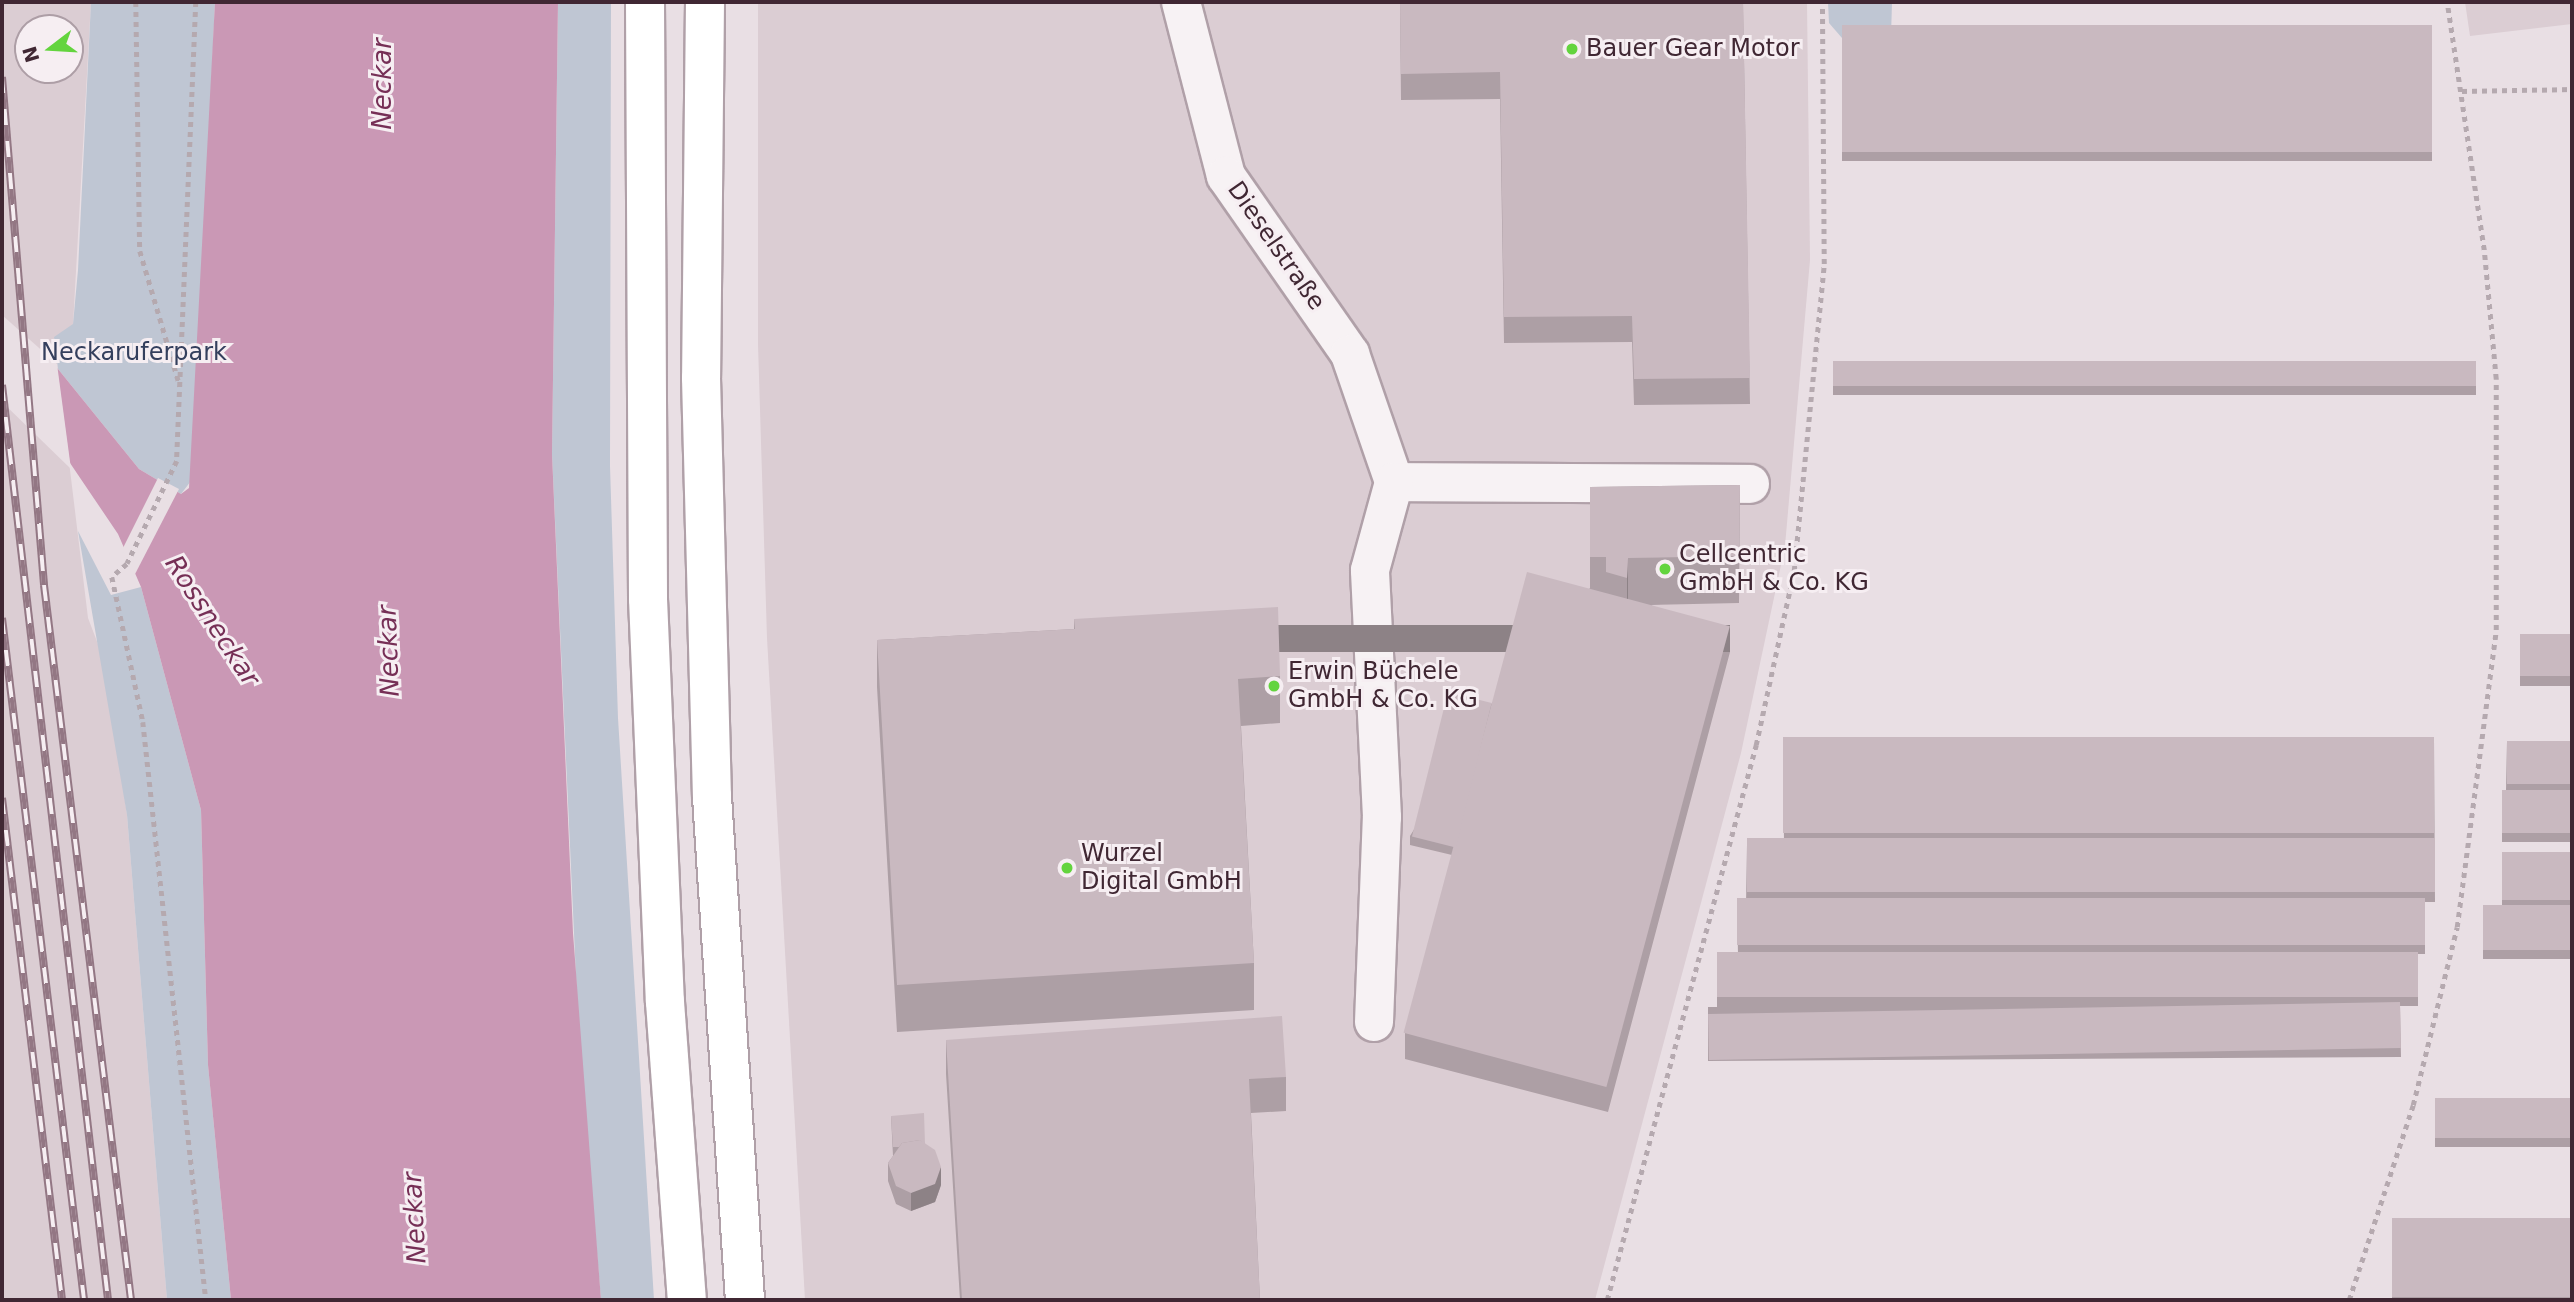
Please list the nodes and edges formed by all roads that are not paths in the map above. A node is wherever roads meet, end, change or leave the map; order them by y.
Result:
1 (645, 2) edge
2 (705, 2) edge
3 (1181, 2) edge
4 (1394, 482) junction
5 (1750, 484) dead end
6 (1374, 1022) dead end
7 (687, 1300) edge
8 (745, 1300) edge

1 - 7 highway
2 - 8 highway
3 - 4 street, Dieselstraße
4 - 5 street
4 - 6 street

